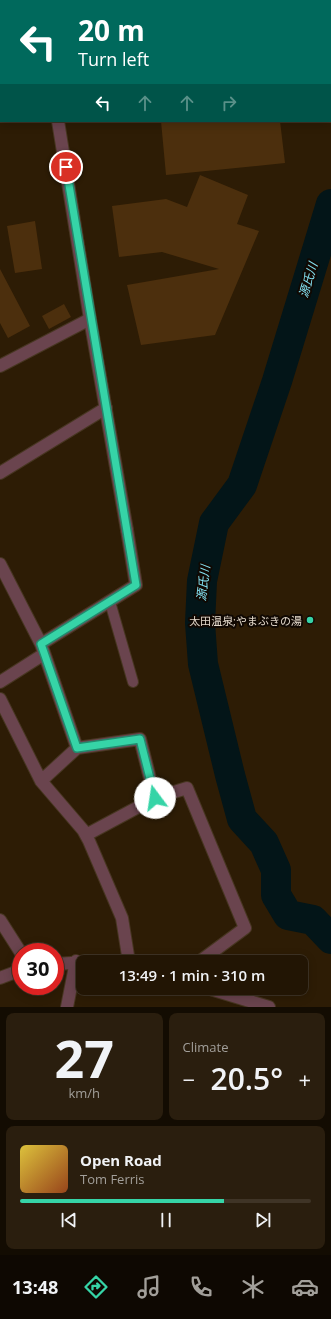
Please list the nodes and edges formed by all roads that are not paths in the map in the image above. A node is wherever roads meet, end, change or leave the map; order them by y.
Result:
1 (58, 122) edge
2 (90, 319) junction
3 (0, 366) edge
4 (106, 408) junction
5 (0, 473) edge
6 (0, 564) edge
7 (110, 602) junction
8 (43, 649) junction
9 (0, 682) edge
10 (133, 682) dead end
11 (0, 699) edge
12 (77, 748) junction
13 (41, 781) junction
14 (155, 798) junction
15 (86, 835) junction
16 (0, 920) edge
17 (15, 943) edge
18 (128, 955) edge
19 (208, 955) edge
20 (76, 962) edge
21 (64, 963) edge
22 (12, 973) edge
23 (0, 978) edge
24 (76, 980) edge
25 (229, 995) edge
26 (67, 1007) edge
27 (269, 1007) edge

1 - 2 street
2 - 3 street
2 - 4 street
4 - 5 street
4 - 7 street
6 - 8 street
7 - 8 street
7 - 10 lane
8 - 9 street
8 - 12 street
11 - 13 street
12 - 13 street
12 - 14 street
13 - 15 street
14 - 15 street
14 - 19 street
15 - 18 street
16 - 17 street
20 - 21 street
22 - 23 street
24 - 26 street
25 - 27 street

